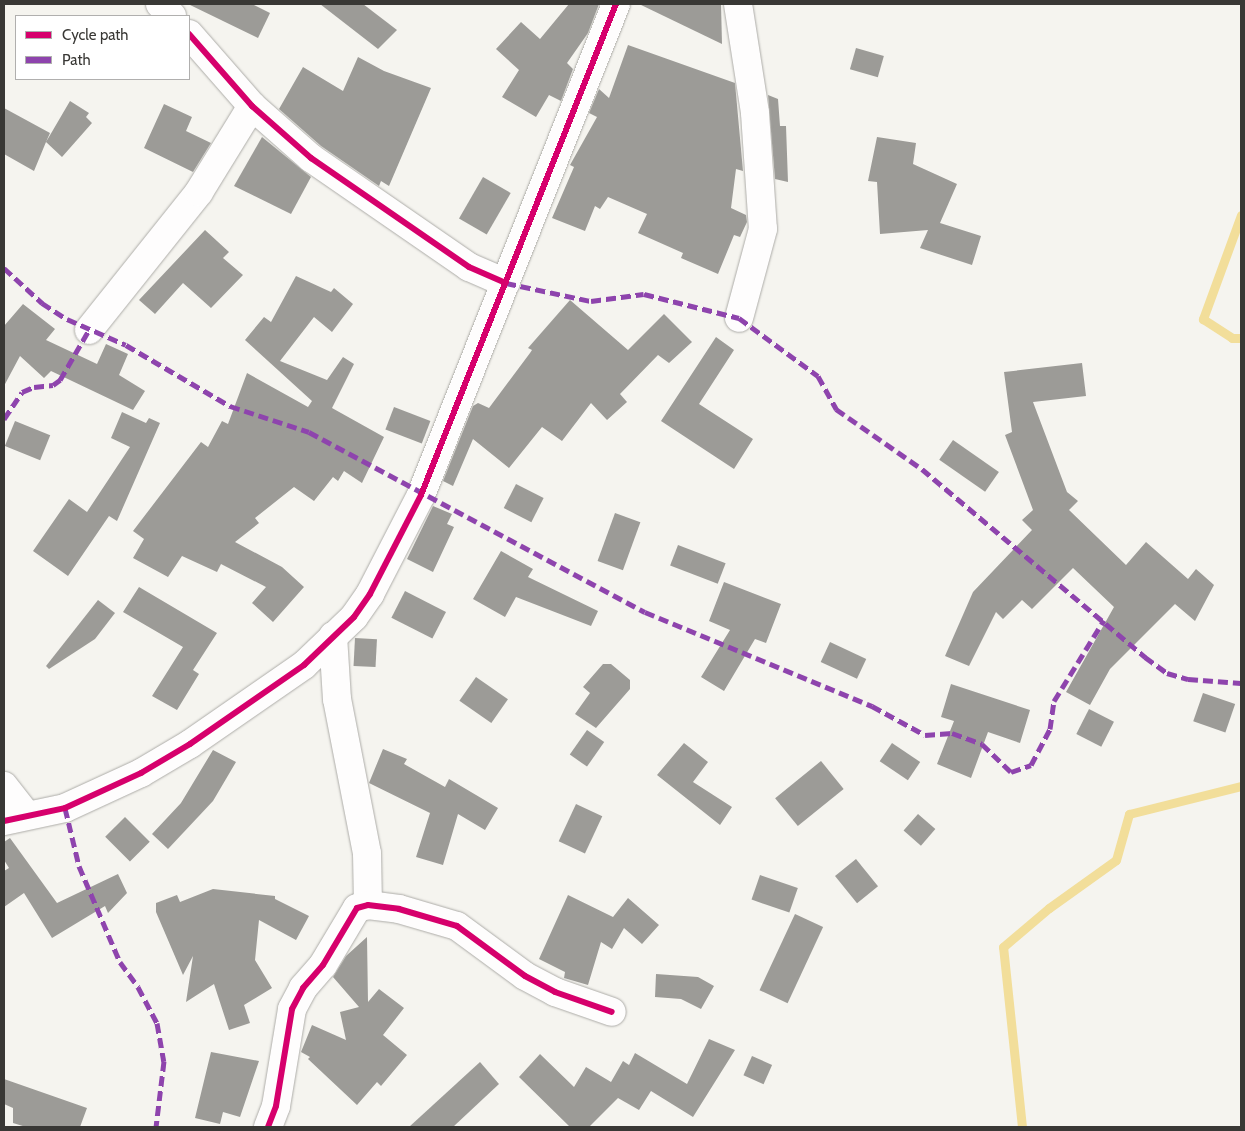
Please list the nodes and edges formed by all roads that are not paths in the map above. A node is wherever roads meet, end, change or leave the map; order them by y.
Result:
1 (160, 4) edge
2 (616, 4) edge
3 (738, 4) edge
4 (171, 15) edge
5 (190, 35) edge
6 (252, 106) junction
7 (506, 283) junction
8 (739, 318) dead end
9 (89, 330) dead end
10 (333, 636) junction
11 (4, 786) edge
12 (15, 817) edge
13 (368, 905) junction
14 (612, 1012) dead end
15 (268, 1127) edge

1 - 4 street
2 - 7 street
3 - 8 street
5 - 6 street
6 - 7 street
6 - 9 street
7 - 10 street
10 - 12 street
10 - 13 street
11 - 12 street
13 - 14 street
13 - 15 street

